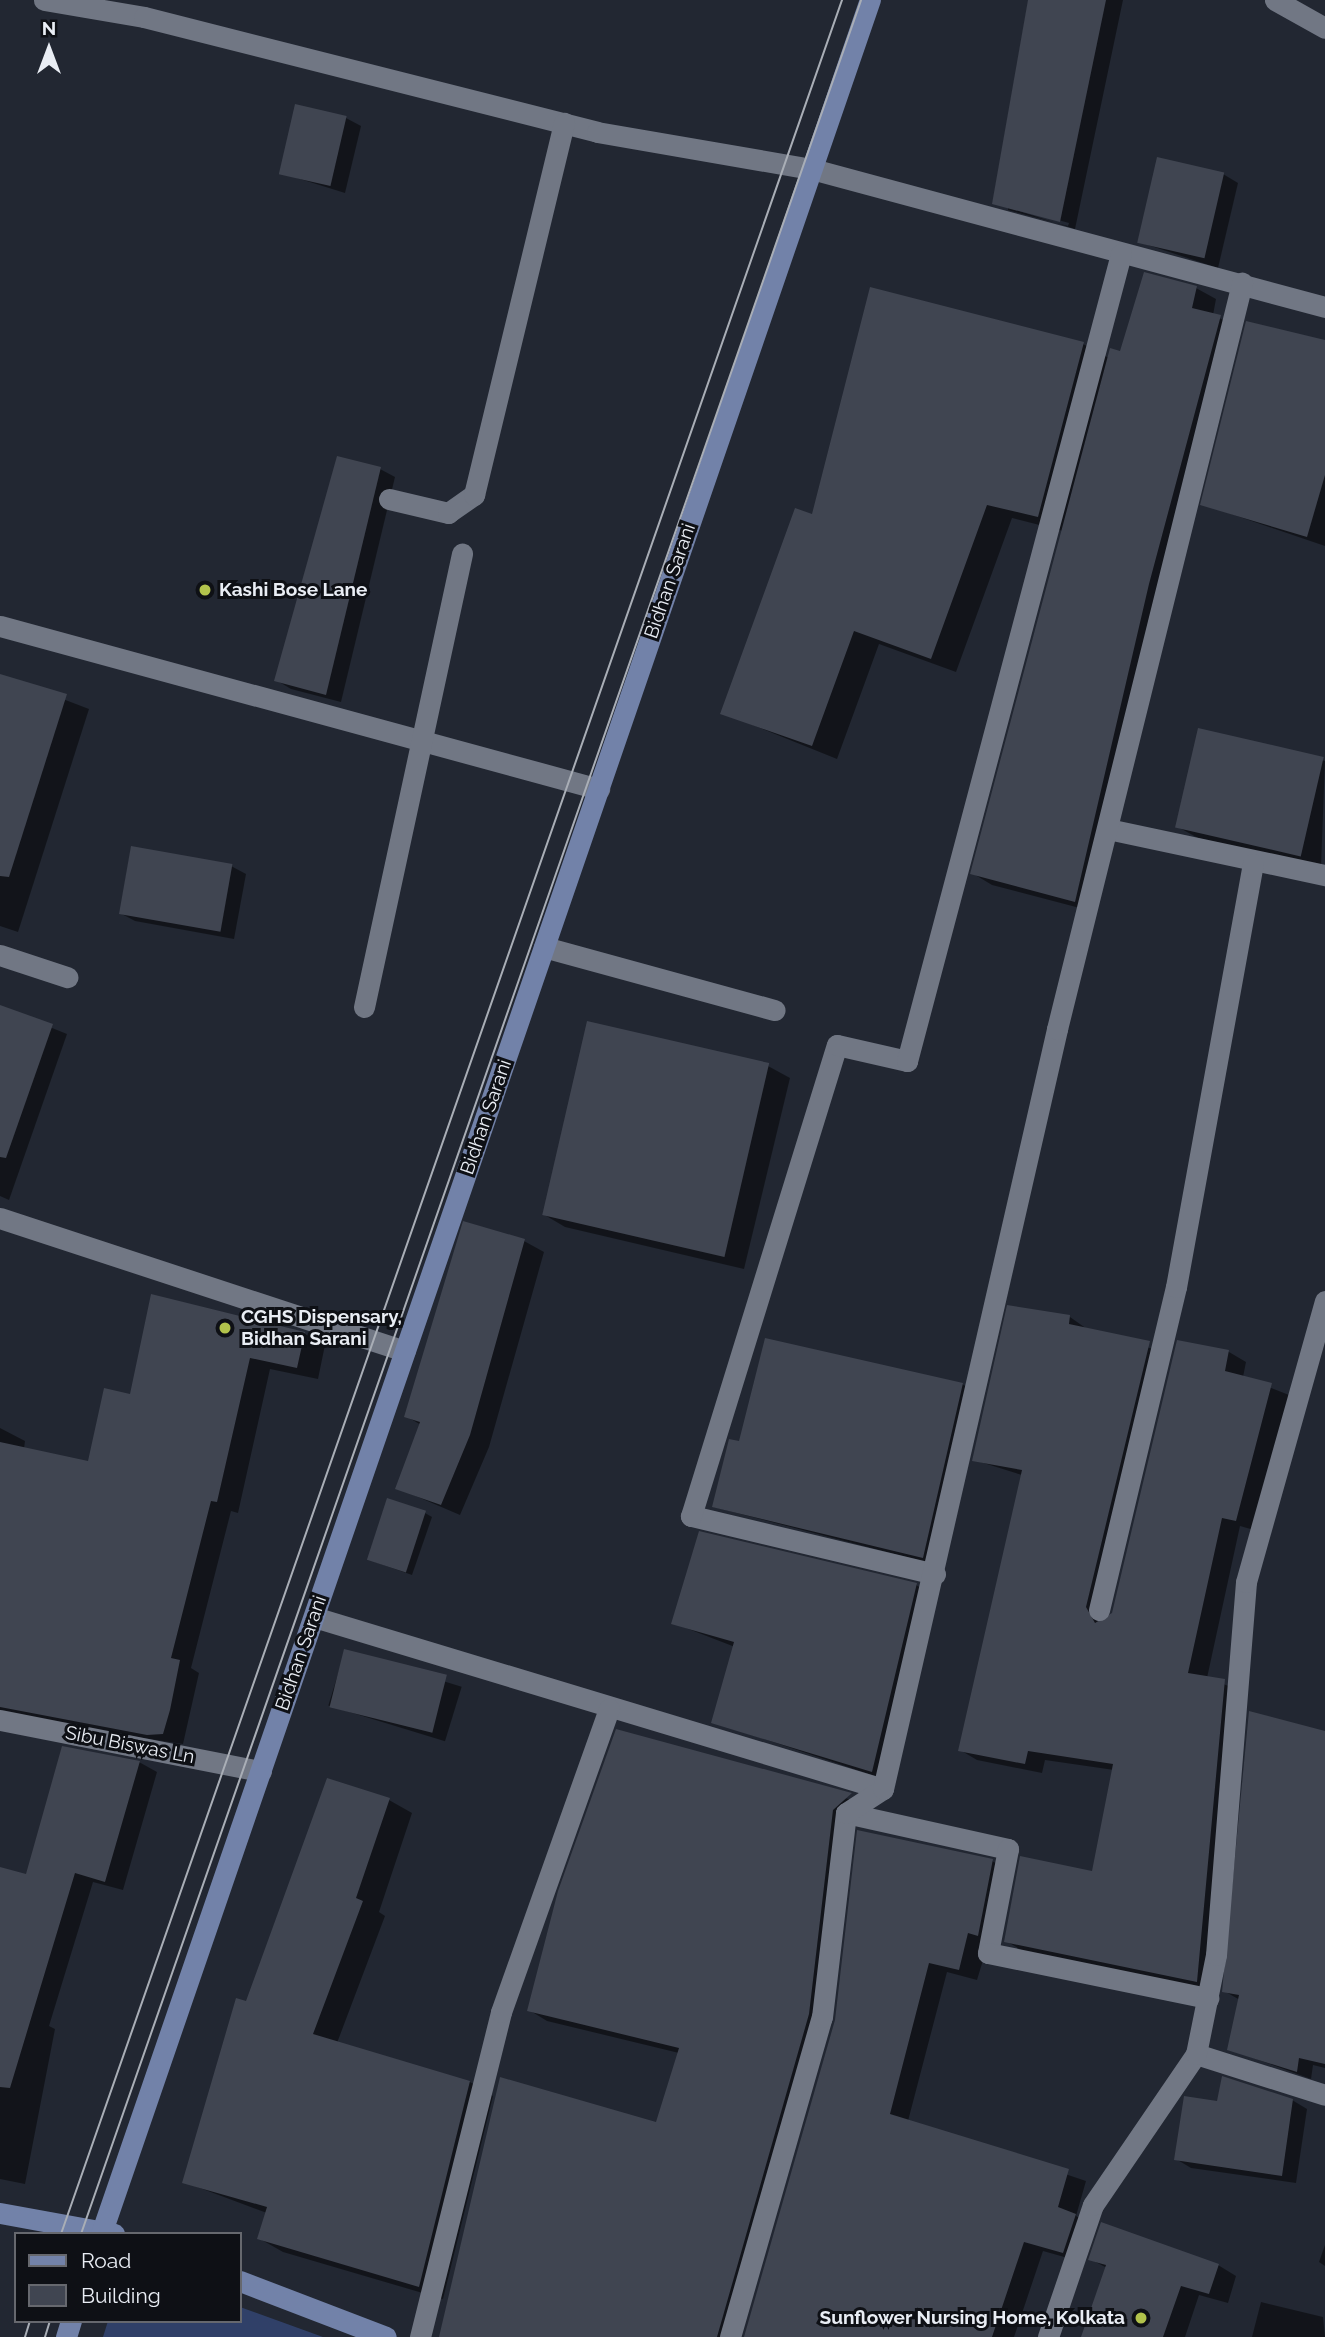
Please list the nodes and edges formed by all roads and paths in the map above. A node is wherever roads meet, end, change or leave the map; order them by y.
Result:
1 (44, 0) edge
2 (870, 0) edge
3 (1275, 0) edge
4 (1325, 28) edge
5 (564, 123) junction
6 (812, 169) junction
7 (1121, 254) junction
8 (1242, 283) junction
9 (1325, 307) edge
10 (389, 499) dead end
11 (462, 553) dead end
12 (0, 626) edge
13 (421, 740) junction
14 (599, 789) junction
15 (1108, 829) junction
16 (1253, 864) junction
17 (1325, 875) edge
18 (544, 947) junction
19 (0, 955) edge
20 (67, 976) dead end
21 (364, 1007) dead end
22 (775, 1010) dead end
23 (0, 1219) edge
24 (1325, 1301) edge
25 (405, 1351) junction
26 (935, 1574) junction
27 (1099, 1610) dead end
28 (314, 1617) junction
29 (609, 1709) junction
30 (0, 1720) edge
31 (261, 1771) junction
32 (883, 1789) junction
33 (846, 1813) junction
34 (1208, 1998) junction
35 (1196, 2054) junction
36 (1325, 2095) edge
37 (0, 2213) edge
38 (106, 2232) edge
39 (242, 2282) edge
40 (386, 2337) edge
41 (420, 2337) edge
42 (730, 2337) edge
43 (1048, 2337) edge

1 - 5 street
2 - 6 main road, Bidhan Sarani
3 - 4 street
5 - 6 street
5 - 10 street
6 - 7 street
6 - 14 main road, Bidhan Sarani
7 - 8 street
7 - 26 street
8 - 9 street
8 - 15 street
11 - 13 street
12 - 13 street
13 - 14 street
13 - 21 street
14 - 18 main road, Bidhan Sarani
15 - 16 street
15 - 26 street
16 - 17 street
16 - 27 street
18 - 22 street
18 - 25 main road, Bidhan Sarani
19 - 20 street
23 - 25 street
24 - 34 street
25 - 28 main road, Bidhan Sarani
26 - 32 street
28 - 29 street
28 - 31 main road, Bidhan Sarani
29 - 32 street
29 - 41 street
30 - 31 street, Sibu Biswas Ln
31 - 38 main road, Bidhan Sarani
32 - 33 street
33 - 34 street
33 - 42 street
34 - 35 street
35 - 36 street
35 - 43 street
37 - 38 main road
39 - 40 main road

